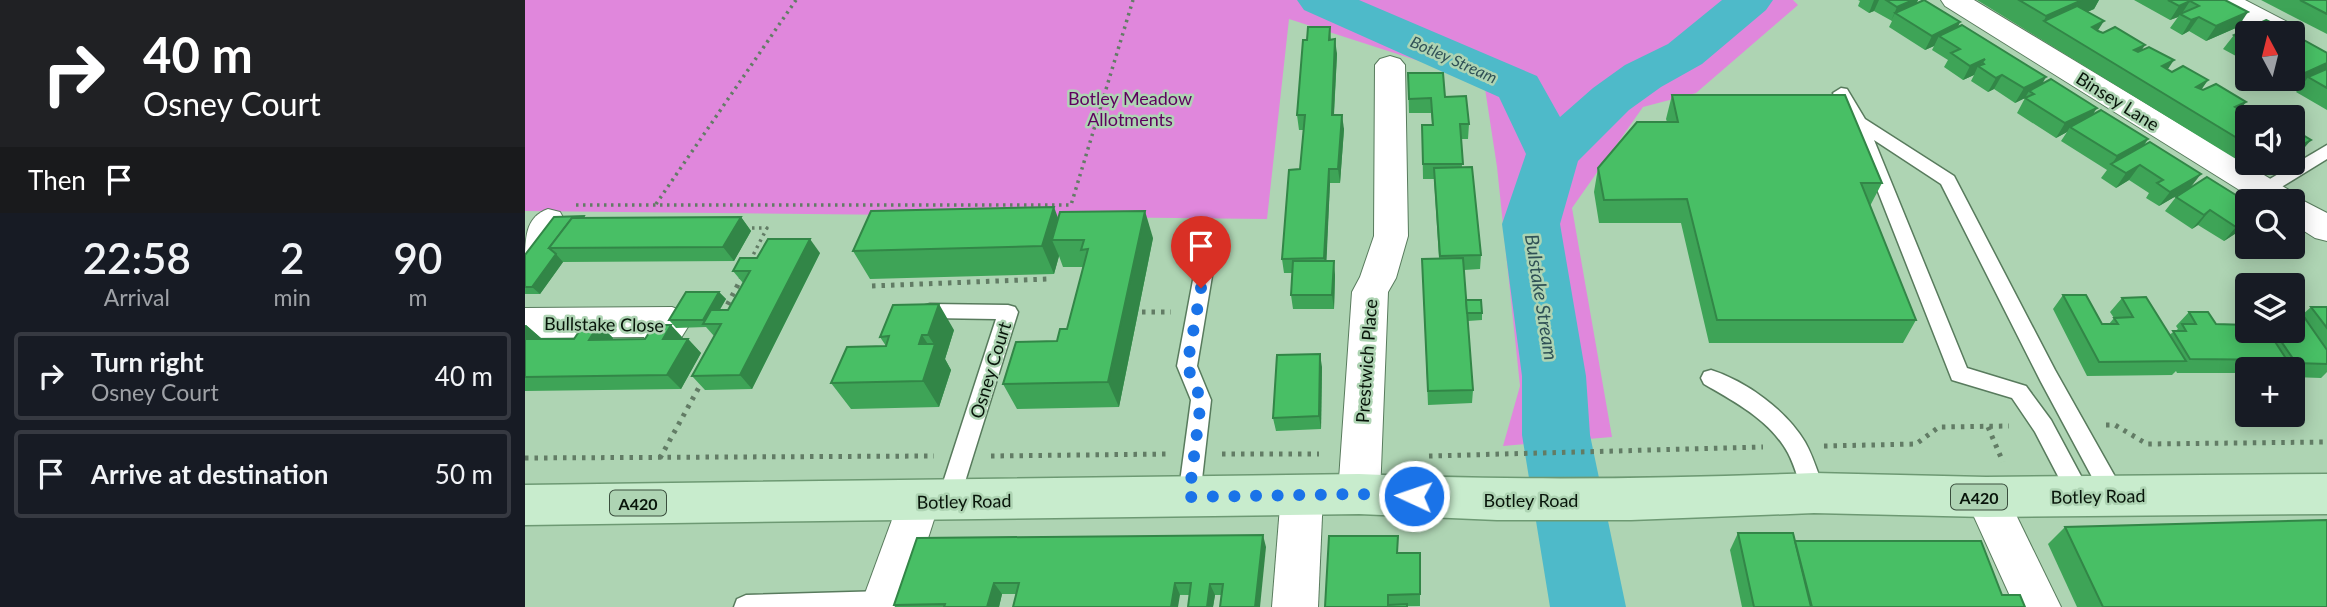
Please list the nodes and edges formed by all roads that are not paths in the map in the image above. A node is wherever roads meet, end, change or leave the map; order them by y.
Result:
1 (1955, 0) edge
2 (2224, 0) edge
3 (2264, 21) edge
4 (1390, 65) dead end
5 (1841, 93) edge
6 (1859, 123) junction
7 (2327, 151) edge
8 (2262, 189) edge
9 (2281, 189) edge
10 (2305, 215) edge
11 (548, 222) edge
12 (2327, 229) edge
13 (525, 251) edge
14 (1205, 264) dead end
15 (930, 311) edge
16 (525, 323) edge
17 (663, 336) edge
18 (2047, 376) junction
19 (1711, 378) dead end
20 (2019, 392) junction
21 (1299, 474) junction
22 (1359, 494) junction
23 (1814, 494) junction
24 (2326, 495) edge
25 (2097, 496) junction
26 (1189, 497) junction
27 (1986, 497) junction
28 (934, 501) junction
29 (525, 505) edge
30 (884, 605) edge
31 (746, 607) edge
32 (1296, 607) edge
33 (2038, 607) edge

1 - 8 street, Binsey Lane
2 - 3 street
4 - 22 street, Prestwich Place
5 - 6 lane
6 - 18 lane
6 - 20 lane
7 - 9 lane
10 - 12 street
11 - 13 street
14 - 26 lane
15 - 28 lane, Osney Court
16 - 17 street, Bullstake Close
18 - 20 lane
18 - 25 lane
19 - 23 lane
20 - 25 lane
21 - 22 main road, Botley Road / A420
21 - 26 main road, Botley Road / A420
21 - 32 street
22 - 23 main road, Botley Road / A420
23 - 27 main road, Botley Road / A420
24 - 25 main road, Botley Road / A420
25 - 27 main road, Botley Road / A420
26 - 28 main road, Botley Road / A420
27 - 33 street
28 - 29 main road, Botley Road / A420
28 - 30 street
30 - 31 lane

